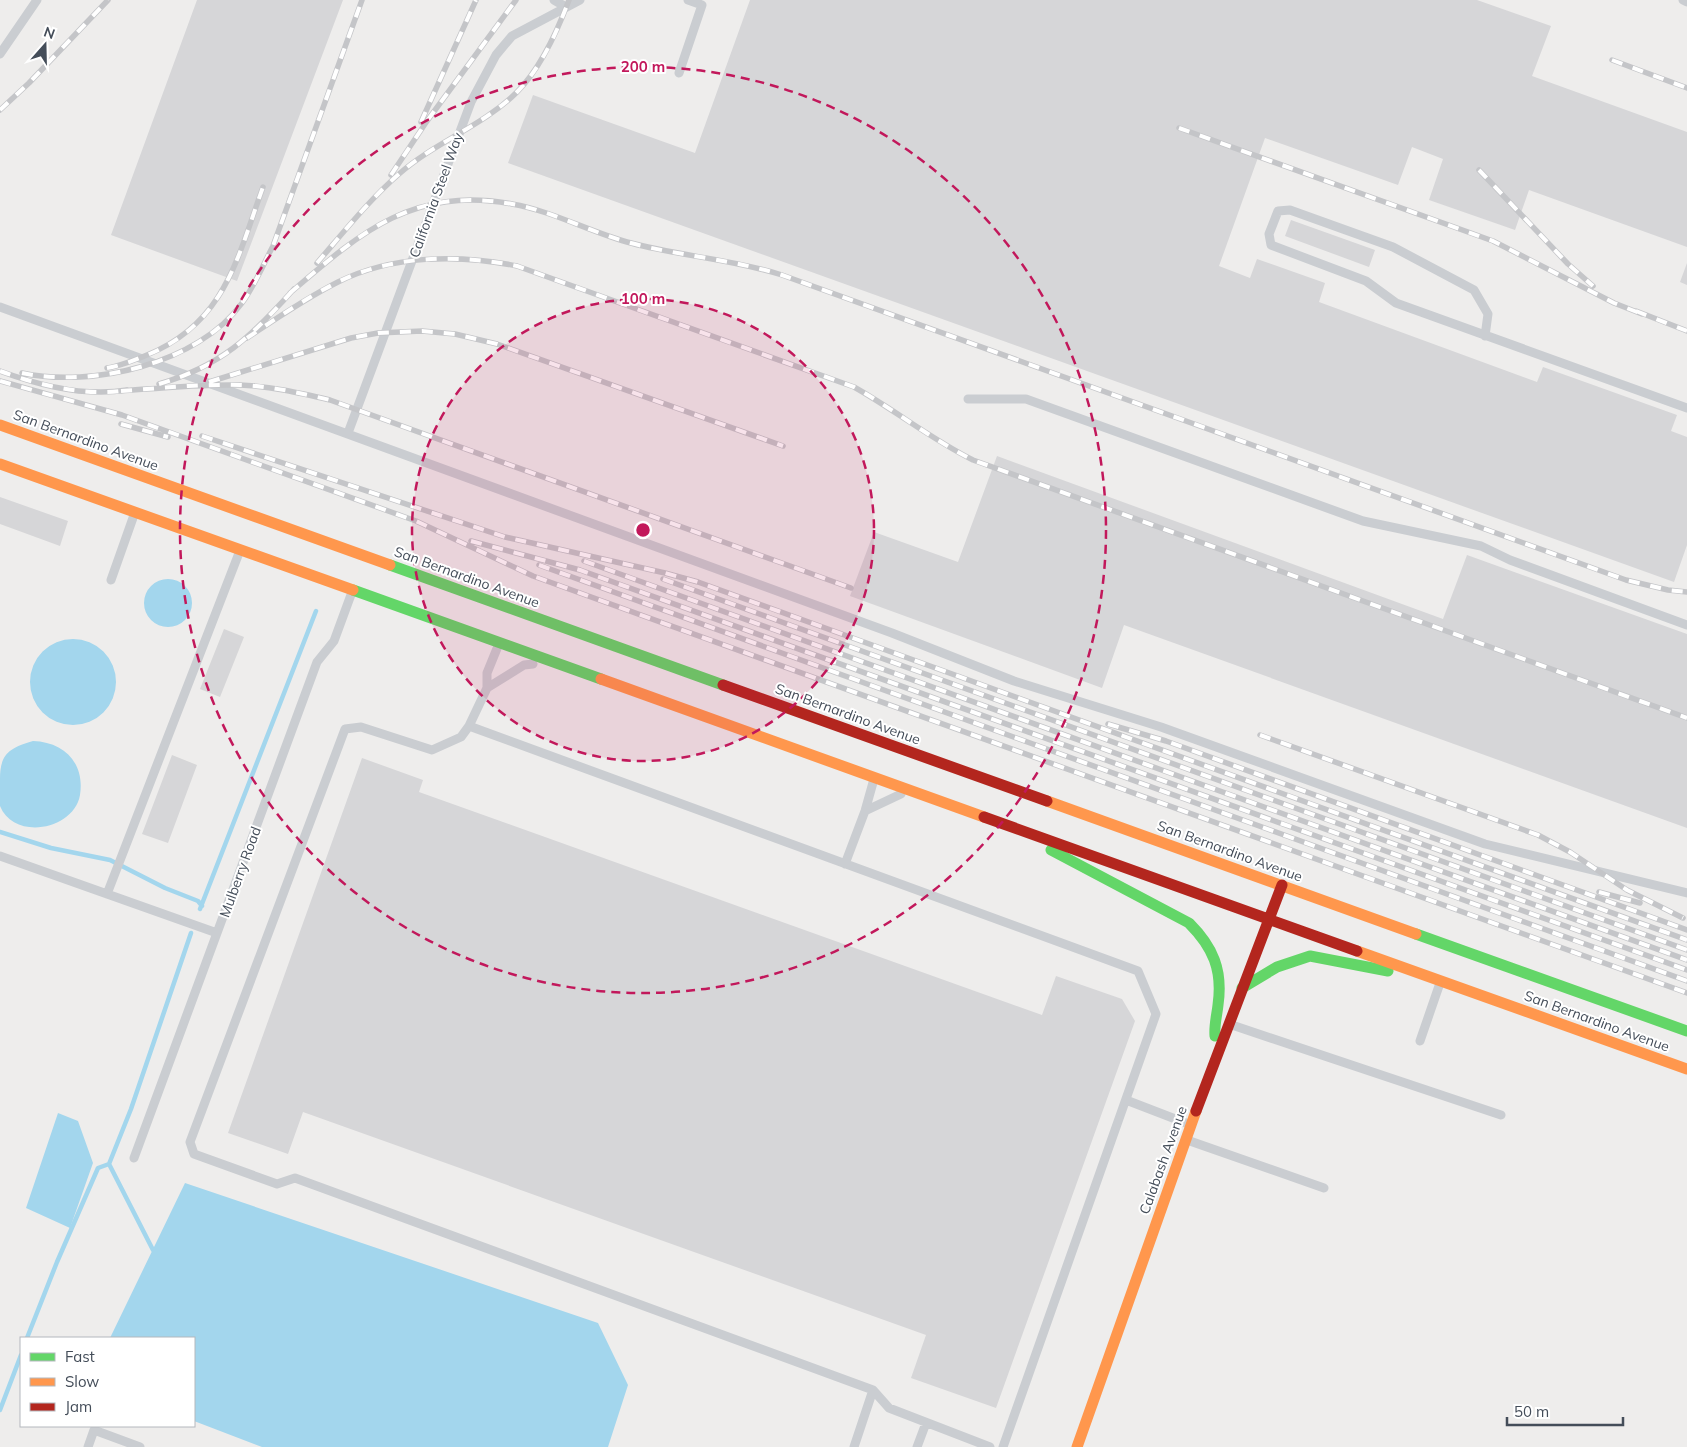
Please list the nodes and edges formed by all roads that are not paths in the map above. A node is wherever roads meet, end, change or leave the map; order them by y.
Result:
1 (37, 0) edge
2 (554, 0) edge
3 (580, 0) edge
4 (688, 0) edge
5 (1683, 0) edge
6 (1687, 2) edge
7 (566, 7) junction
8 (0, 54) edge
9 (679, 73) dead end
10 (0, 307) edge
11 (1485, 336) junction
12 (968, 399) dead end
13 (1687, 408) edge
14 (0, 425) edge
15 (348, 433) junction
16 (0, 464) edge
17 (135, 513) junction
18 (240, 550) junction
19 (111, 580) dead end
20 (353, 591) junction
21 (1687, 625) edge
22 (515, 635) dead end
23 (499, 643) junction
24 (550, 662) junction
25 (676, 681) dead end
26 (487, 688) junction
27 (739, 691) junction
28 (468, 726) junction
29 (894, 772) dead end
30 (875, 777) junction
31 (909, 790) junction
32 (866, 811) junction
33 (1049, 814) dead end
34 (991, 819) junction
35 (1122, 829) junction
36 (0, 856) edge
37 (845, 864) junction
38 (1282, 885) junction
39 (1687, 893) edge
40 (107, 894) junction
41 (1269, 918) junction
42 (217, 933) junction
43 (1440, 980) junction
44 (1242, 988) junction
45 (1228, 1024) junction
46 (1687, 1031) edge
47 (1420, 1041) dead end
48 (1216, 1056) junction
49 (1687, 1069) edge
50 (1126, 1100) junction
51 (1501, 1115) dead end
52 (1192, 1125) junction
53 (1187, 1139) junction
54 (134, 1158) dead end
55 (1324, 1188) dead end
56 (873, 1390) junction
57 (926, 1423) junction
58 (88, 1447) edge
59 (140, 1447) edge
60 (854, 1447) edge
61 (917, 1447) edge
62 (990, 1447) edge
63 (1003, 1447) edge
64 (1076, 1447) edge

1 - 8 lane
2 - 7 lane
3 - 7 lane, California Steel Way
4 - 9 lane
5 - 6 lane
7 - 15 lane, California Steel Way
10 - 15 lane
11 - 11 lane
11 - 13 lane
12 - 21 lane
14 - 27 main road, San Bernardino Avenue
15 - 39 lane
16 - 17 main road, San Bernardino Avenue
17 - 18 main road, San Bernardino Avenue
17 - 19 lane
18 - 20 main road, San Bernardino Avenue
18 - 40 lane
20 - 23 main road, San Bernardino Avenue
20 - 42 lane, Mulberry Road
22 - 23 main road
23 - 24 main road, San Bernardino Avenue
23 - 26 lane
24 - 26 lane
24 - 30 main road, San Bernardino Avenue
25 - 27 main road
26 - 28 lane
27 - 35 main road, San Bernardino Avenue
28 - 37 lane
28 - 56 lane
29 - 30 main road
30 - 31 main road, San Bernardino Avenue
30 - 32 lane
31 - 32 lane
31 - 34 main road, San Bernardino Avenue
32 - 37 lane
33 - 35 main road
34 - 41 main road, San Bernardino Avenue
34 - 48 main road
35 - 38 main road, San Bernardino Avenue
36 - 40 lane
37 - 50 lane
38 - 41 main road, Calabash Avenue
38 - 46 main road, San Bernardino Avenue
40 - 42 lane
41 - 43 main road, San Bernardino Avenue
41 - 44 main road, Calabash Avenue
42 - 54 lane, Mulberry Road
43 - 44 main road
43 - 47 lane
43 - 49 main road, San Bernardino Avenue
44 - 45 main road, Calabash Avenue
45 - 48 main road, Calabash Avenue
45 - 51 lane
48 - 52 main road, Calabash Avenue
50 - 52 lane
50 - 63 lane
52 - 53 main road, Calabash Avenue
53 - 55 lane
53 - 64 main road, Calabash Avenue
56 - 57 lane
56 - 60 lane
57 - 61 lane
57 - 62 lane
58 - 59 lane

